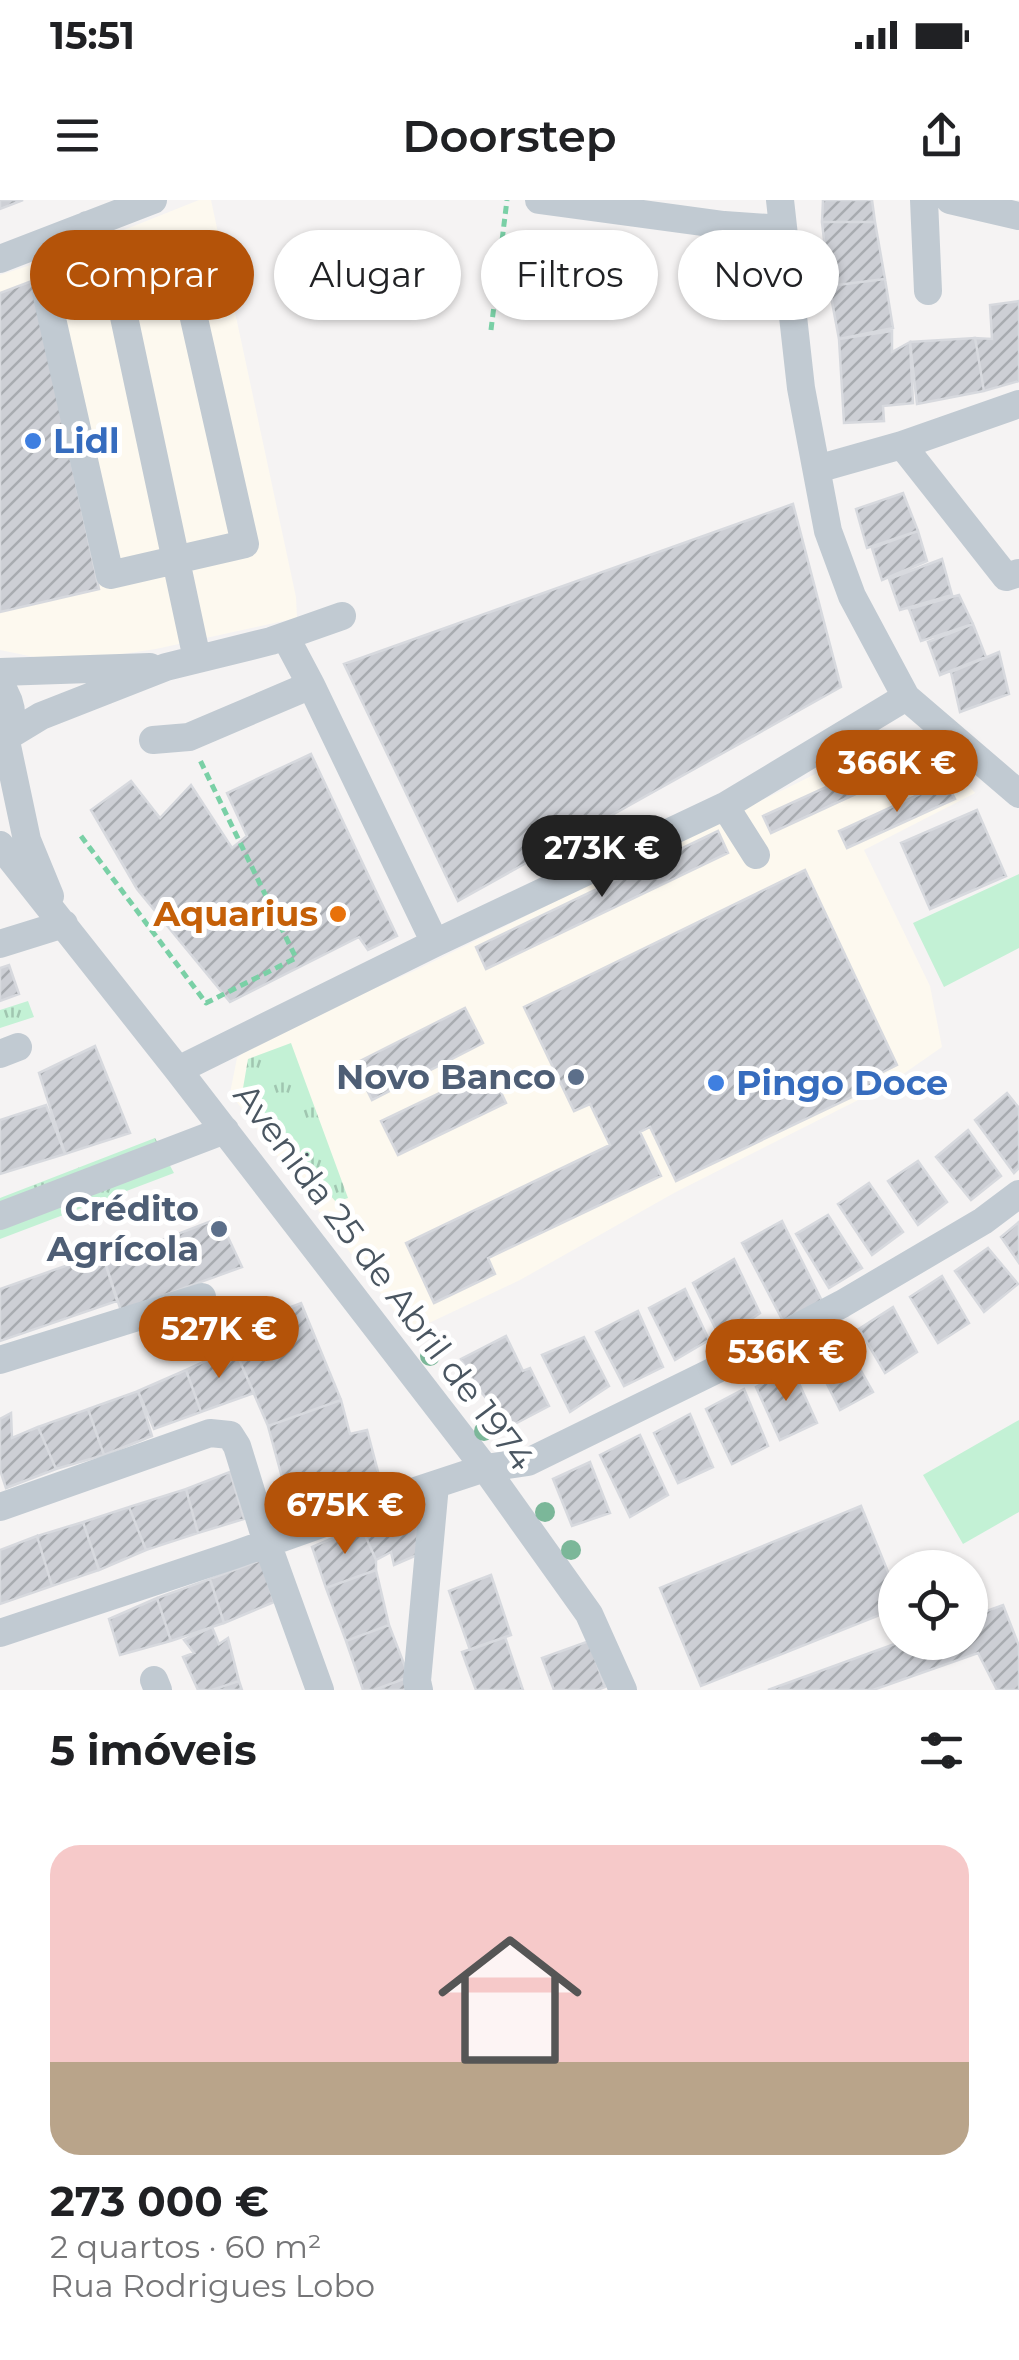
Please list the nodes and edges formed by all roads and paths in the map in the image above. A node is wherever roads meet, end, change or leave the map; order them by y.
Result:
1 (507, 200) edge
2 (539, 200) edge
3 (780, 200) edge
4 (924, 200) edge
5 (950, 200) edge
6 (136, 203) edge
7 (1019, 216) edge
8 (87, 225) junction
9 (783, 229) junction
10 (89, 230) edge
11 (0, 259) edge
12 (928, 291) dead end
13 (52, 320) edge
14 (125, 320) edge
15 (194, 320) edge
16 (491, 330) dead end
17 (1019, 404) edge
18 (902, 445) junction
19 (817, 469) junction
20 (176, 560) junction
21 (1019, 572) edge
22 (342, 616) dead end
23 (285, 636) junction
24 (197, 659) junction
25 (166, 667) junction
26 (0, 672) edge
27 (0, 684) edge
28 (311, 685) junction
29 (906, 697) junction
30 (189, 737) junction
31 (153, 740) dead end
32 (5, 742) edge
33 (1019, 794) edge
34 (725, 806) junction
35 (80, 836) dead end
36 (0, 845) edge
37 (756, 855) dead end
38 (64, 924) junction
39 (435, 943) junction
40 (0, 944) edge
41 (178, 1070) junction
42 (225, 1130) junction
43 (1019, 1194) edge
44 (0, 1216) edge
45 (202, 1297) dead end
46 (0, 1360) edge
47 (485, 1468) junction
48 (435, 1485) junction
49 (0, 1508) edge
50 (267, 1543) junction
51 (0, 1634) edge
52 (320, 1690) edge
53 (420, 1690) edge
54 (623, 1690) edge

1 - 16 path
2 - 9 street
3 - 9 street
4 - 12 street
5 - 7 street
6 - 8 street
8 - 10 street
8 - 11 street
9 - 19 street
13 - 20 street
14 - 20 street
15 - 20 street
17 - 18 street
18 - 19 street
18 - 21 street
19 - 29 street
20 - 24 street
22 - 23 street
23 - 24 street
23 - 28 street
24 - 25 street
25 - 26 street
25 - 32 street
27 - 32 street, Avenida 25 de Abril de 1974
28 - 30 street
28 - 39 street
29 - 33 street
29 - 34 street
30 - 31 street
30 - 35 path
32 - 38 street, Avenida 25 de Abril de 1974
34 - 37 street
34 - 39 street
36 - 38 street, Avenida 25 de Abril de 1974
38 - 40 street
38 - 41 street, Avenida 25 de Abril de 1974
39 - 41 street
41 - 42 street, Avenida 25 de Abril de 1974
42 - 44 street
42 - 47 street, Avenida 25 de Abril de 1974
43 - 47 street
45 - 46 street
47 - 48 street
47 - 54 street, Avenida 25 de Abril de 1974
48 - 50 street
48 - 53 street
49 - 50 street
50 - 51 street
50 - 52 street

